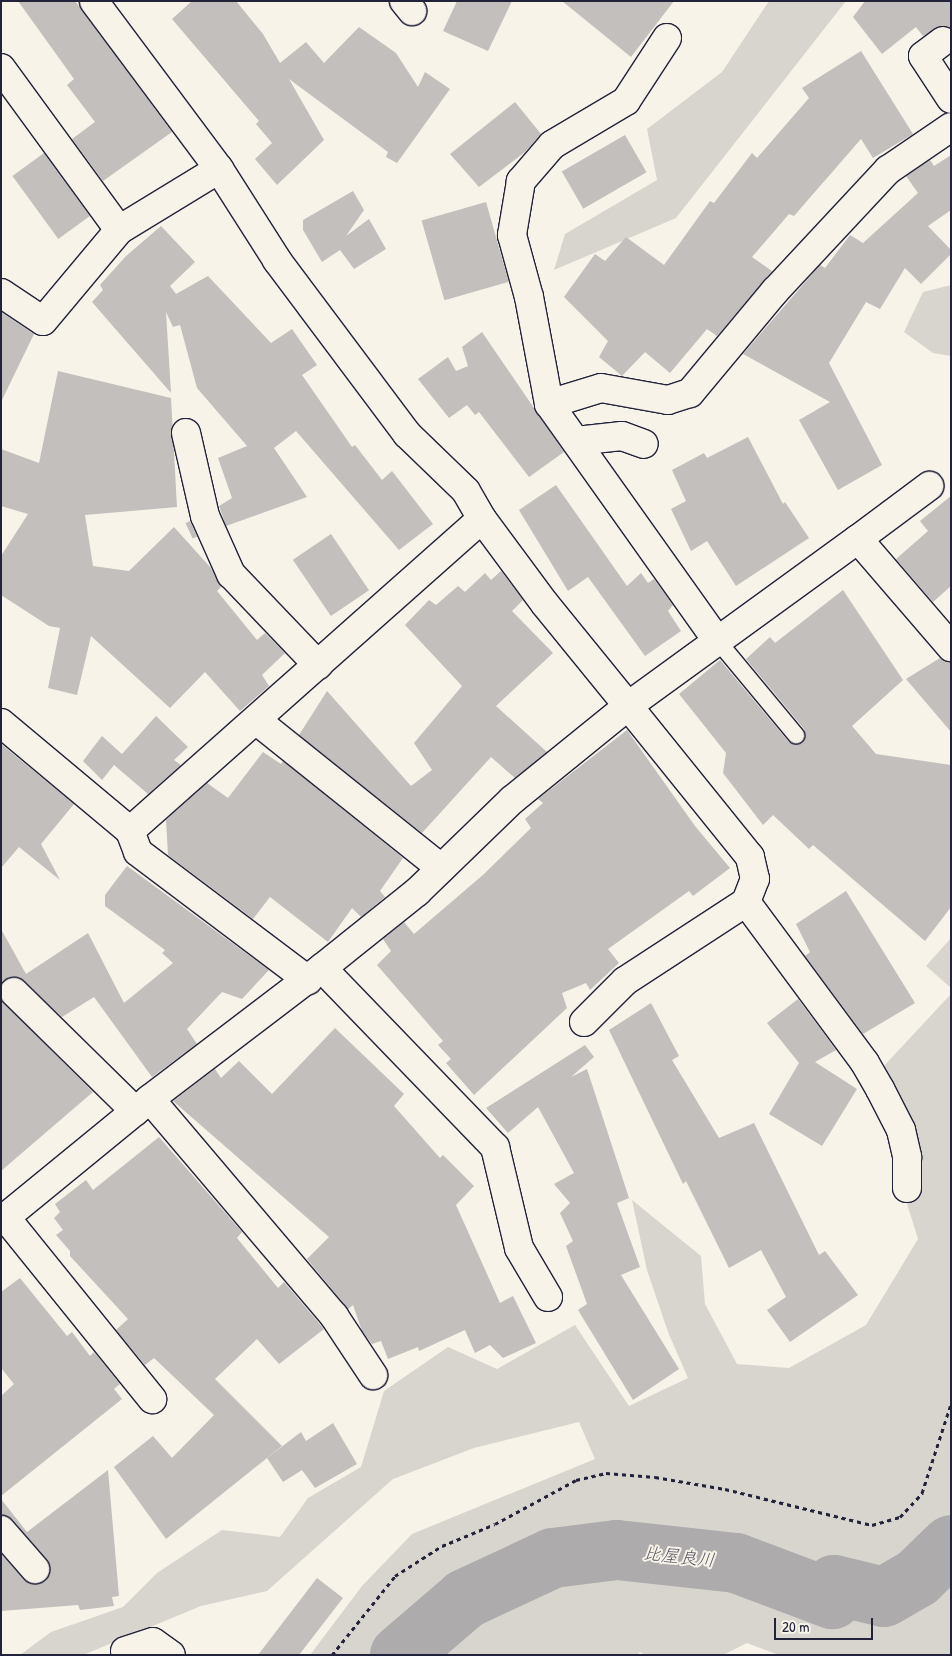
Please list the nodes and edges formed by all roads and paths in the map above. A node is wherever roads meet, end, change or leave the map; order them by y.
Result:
1 (94, 1) edge
2 (667, 38) dead end
3 (943, 41) dead end
4 (1, 68) edge
5 (951, 99) edge
6 (951, 127) edge
7 (219, 170) junction
8 (119, 230) junction
9 (1, 293) edge
10 (549, 404) junction
11 (186, 432) dead end
12 (576, 441) junction
13 (644, 444) dead end
14 (930, 486) dead end
15 (482, 519) junction
16 (858, 539) junction
17 (717, 640) junction
18 (951, 647) edge
19 (318, 665) junction
20 (628, 706) junction
21 (256, 720) junction
22 (1, 723) edge
23 (796, 735) dead end
24 (130, 831) junction
25 (441, 868) junction
26 (746, 902) junction
27 (315, 974) junction
28 (14, 992) dead end
29 (584, 1022) dead end
30 (142, 1105) junction
31 (907, 1188) dead end
32 (4, 1219) edge
33 (548, 1296) dead end
34 (372, 1375) dead end
35 (152, 1399) dead end
36 (951, 1404) edge
37 (1, 1530) edge
38 (34, 1570) dead end
39 (125, 1651) dead end
40 (170, 1655) edge
41 (332, 1655) edge

1 - 7 street
2 - 10 street
3 - 5 street
4 - 8 street
6 - 10 street
7 - 8 street
7 - 15 street
8 - 9 street
10 - 12 street
11 - 19 street
12 - 13 street
12 - 17 street
14 - 16 street
15 - 19 street
15 - 20 street
16 - 17 street
16 - 18 street
17 - 20 street
17 - 23 lane
19 - 21 street
20 - 25 street
20 - 26 street
21 - 24 street
21 - 25 street
22 - 24 street
24 - 27 street
25 - 27 street
26 - 29 street
26 - 31 street
27 - 30 street
27 - 33 street
28 - 30 street
30 - 32 street
30 - 34 street
32 - 35 street
36 - 41 path
37 - 38 street
39 - 40 street

